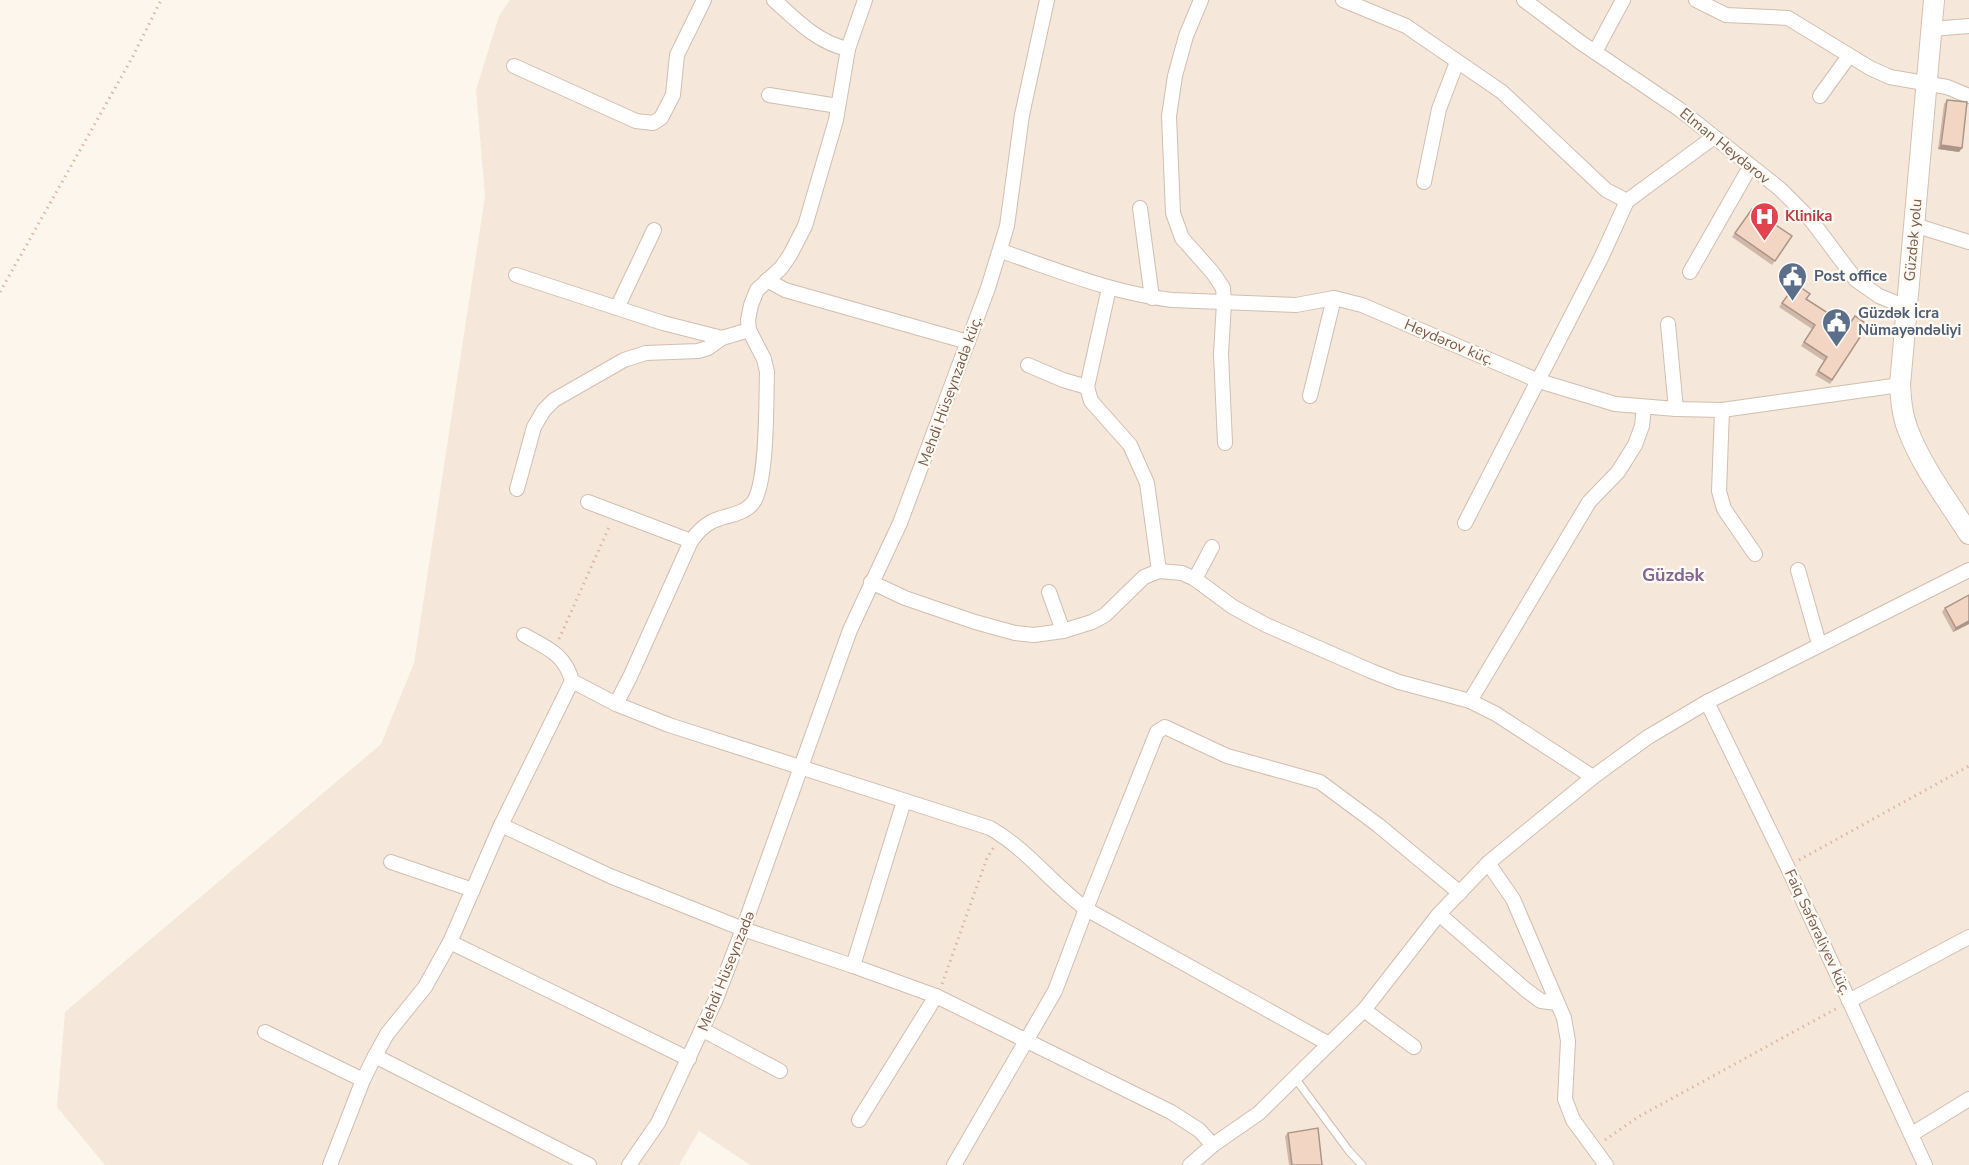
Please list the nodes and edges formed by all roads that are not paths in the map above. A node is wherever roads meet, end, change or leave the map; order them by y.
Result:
1 (704, 0) edge
2 (774, 0) edge
3 (865, 0) edge
4 (1047, 0) edge
5 (1201, 0) edge
6 (1343, 0) edge
7 (1524, 0) edge
8 (1623, 0) edge
9 (1696, 0) edge
10 (1934, 0) edge
11 (1969, 26) edge
12 (1932, 29) junction
13 (848, 49) junction
14 (1595, 52) junction
15 (1849, 56) junction
16 (1457, 62) junction
17 (514, 66) dead end
18 (1927, 83) junction
19 (769, 95) dead end
20 (1820, 96) dead end
21 (1969, 96) edge
22 (838, 106) junction
23 (1714, 137) junction
24 (1750, 167) junction
25 (1424, 182) dead end
26 (1627, 201) junction
27 (1140, 208) dead end
28 (1914, 225) junction
29 (654, 230) dead end
30 (1969, 242) edge
31 (1001, 251) junction
32 (1690, 272) dead end
33 (516, 275) dead end
34 (767, 280) junction
35 (1109, 288) junction
36 (1152, 298) junction
37 (1334, 298) junction
38 (1224, 303) junction
39 (617, 308) junction
40 (1908, 308) junction
41 (1668, 324) dead end
42 (749, 330) junction
43 (722, 338) junction
44 (968, 342) junction
45 (1028, 365) dead end
46 (1539, 381) junction
47 (1900, 385) junction
48 (1088, 387) junction
49 (1310, 396) dead end
50 (1644, 407) junction
51 (1676, 409) junction
52 (1722, 410) junction
53 (1225, 443) dead end
54 (517, 489) dead end
55 (588, 502) dead end
56 (1465, 523) dead end
57 (1969, 534) edge
58 (690, 541) junction
59 (1212, 547) dead end
60 (1755, 554) dead end
61 (1798, 570) dead end
62 (1969, 570) edge
63 (1159, 571) junction
64 (1195, 579) junction
65 (871, 582) junction
66 (1049, 592) dead end
67 (1063, 631) junction
68 (524, 635) dead end
69 (1819, 644) junction
70 (572, 681) junction
71 (1470, 701) junction
72 (1707, 702) junction
73 (616, 704) junction
74 (802, 768) junction
75 (1593, 777) junction
76 (904, 801) junction
77 (501, 825) junction
78 (391, 862) dead end
79 (1488, 863) junction
80 (472, 890) junction
81 (1460, 893) junction
82 (1086, 909) junction
83 (1439, 914) junction
84 (743, 929) junction
85 (1969, 937) edge
86 (450, 942) junction
87 (853, 966) junction
88 (936, 996) junction
89 (1849, 1001) junction
90 (1557, 1003) junction
91 (1364, 1010) junction
92 (703, 1030) junction
93 (265, 1032) dead end
94 (1028, 1040) junction
95 (1329, 1044) junction
96 (1414, 1047) dead end
97 (375, 1056) junction
98 (689, 1059) junction
99 (780, 1071) dead end
100 (1295, 1078) junction
101 (363, 1080) junction
102 (1969, 1099) edge
103 (859, 1120) dead end
104 (1912, 1134) junction
105 (1213, 1145) junction
106 (330, 1165) edge
107 (589, 1165) edge
108 (630, 1165) edge
109 (954, 1165) edge
110 (1190, 1165) edge
111 (1362, 1165) edge
112 (1606, 1165) edge
113 (1925, 1165) edge

1 - 17 street
2 - 13 street
3 - 13 street
4 - 31 street, Mehdi Hüseynzadə küç.
5 - 38 street
6 - 16 street
7 - 14 street, Elman Heydərov
8 - 14 street
9 - 15 street
10 - 12 street, Güzdək yolu
11 - 12 street
12 - 18 street, Güzdək yolu
13 - 22 street
14 - 23 street, Elman Heydərov
15 - 18 street
15 - 20 street
16 - 25 street
16 - 26 street
18 - 21 street
18 - 28 street, Güzdək yolu
19 - 22 street
22 - 34 street
23 - 24 street, Elman Heydərov
23 - 26 street
24 - 32 street
24 - 40 street, Elman Heydərov
26 - 46 street
27 - 36 street
28 - 30 street
28 - 40 street, Güzdək yolu
29 - 39 street
31 - 35 street, Heydərov küç.
31 - 44 street, Mehdi Hüseynzadə küç.
33 - 39 street
34 - 42 street
34 - 44 street
35 - 36 street, Heydərov küç.
35 - 48 street
36 - 38 street, Heydərov küç.
37 - 38 street, Heydərov küç.
37 - 46 street, Heydərov küç.
37 - 49 street
38 - 53 street
39 - 43 street
40 - 47 street, Güzdək yolu
41 - 51 street
42 - 43 street
42 - 58 street
43 - 54 street
44 - 65 street, Mehdi Hüseynzadə küç.
45 - 48 street
46 - 50 street, Heydərov küç.
46 - 56 street
47 - 52 street, Heydərov küç.
47 - 57 street, Güzdək yolu
48 - 63 street
50 - 51 street, Heydərov küç.
50 - 71 street
51 - 52 street, Heydərov küç.
52 - 60 street
55 - 58 street
58 - 73 street
59 - 64 street
61 - 69 street
62 - 69 street
63 - 64 street
63 - 67 street
64 - 71 street
65 - 67 street
65 - 74 street, Mehdi Hüseynzadə küç.
66 - 67 street
68 - 70 street
69 - 72 street
70 - 73 street
70 - 77 street
71 - 75 street
72 - 75 street
72 - 89 street, Faiq Səfərəliyev küç.
73 - 74 street
74 - 76 street
74 - 84 street, Mehdi Hüseynzadə
75 - 79 street
76 - 82 street
76 - 87 street
77 - 80 street
77 - 84 street
78 - 80 street
79 - 81 street
79 - 90 street
80 - 86 street
81 - 82 street
81 - 83 street
82 - 94 street
82 - 95 street
83 - 90 street
83 - 91 street
84 - 87 street
84 - 92 street, Mehdi Hüseynzadə
85 - 89 street
86 - 97 street
86 - 98 street
87 - 88 street
88 - 94 street
88 - 103 street
89 - 104 street, Faiq Səfərəliyev küç.
90 - 112 street
91 - 95 street
91 - 96 street
92 - 98 street, Mehdi Hüseynzadə
92 - 99 street
93 - 101 street
94 - 105 street
94 - 109 street
95 - 100 street
97 - 101 street
97 - 107 street
98 - 108 street, Mehdi Hüseynzadə
100 - 105 street
100 - 111 lane
101 - 106 street
102 - 104 street
104 - 113 street, Faiq Səfərəliyev küç.
105 - 110 street

